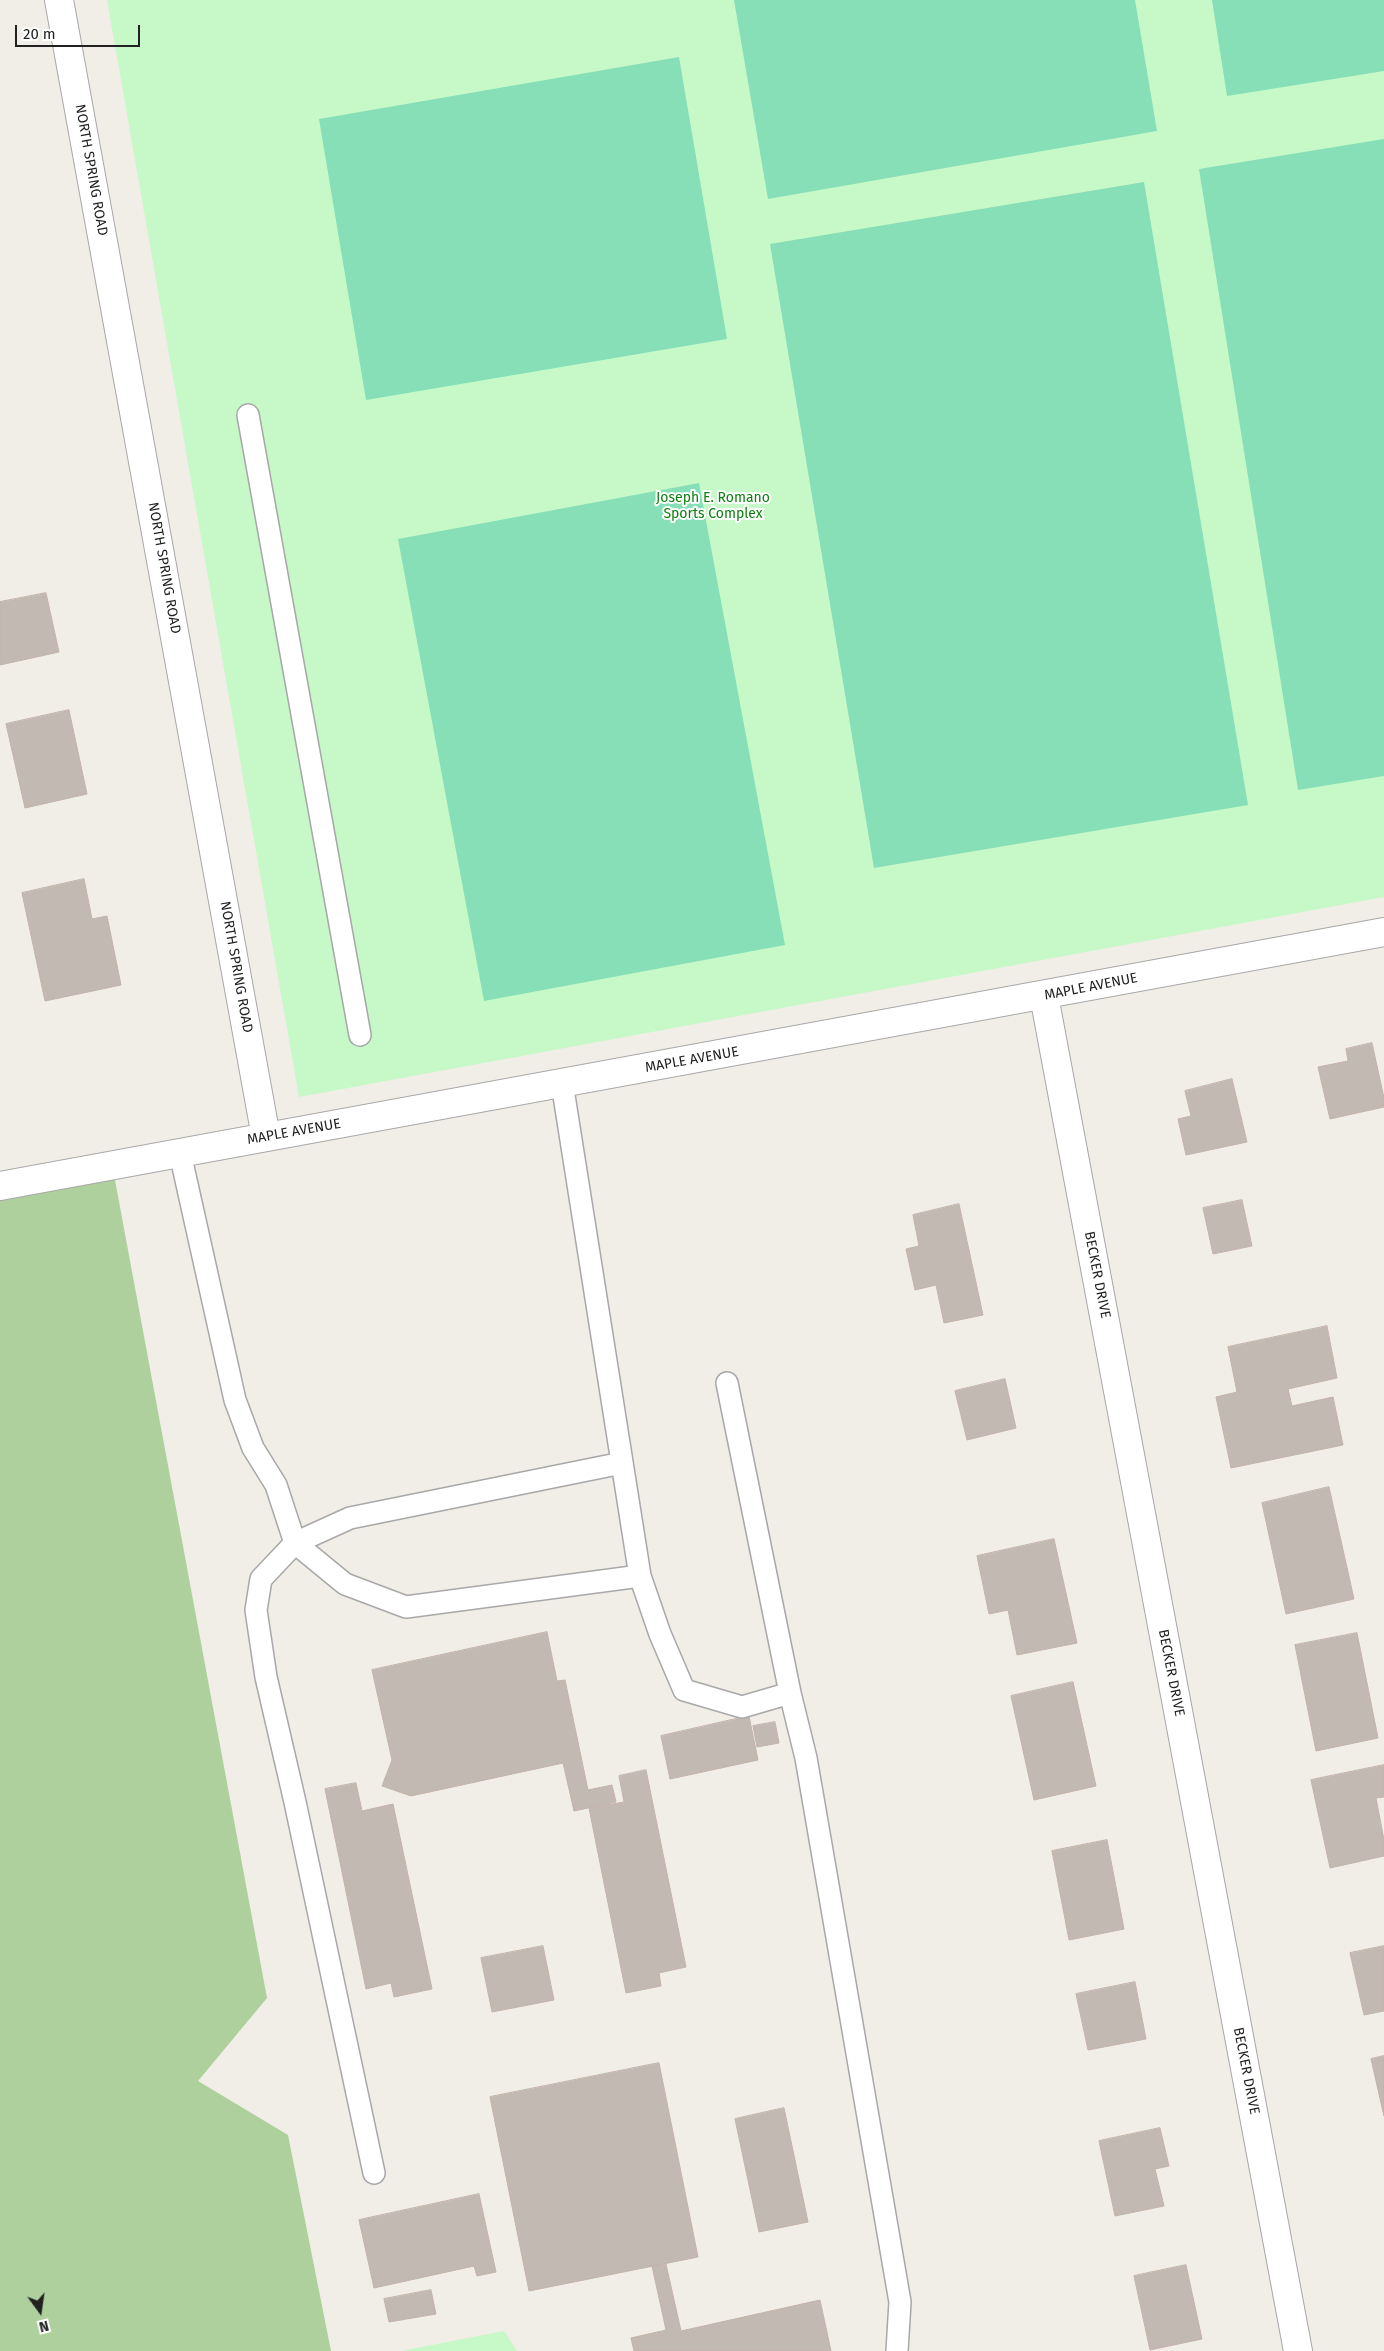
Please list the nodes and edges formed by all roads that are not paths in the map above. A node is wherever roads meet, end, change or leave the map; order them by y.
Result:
1 (59, 0) edge
2 (248, 415) dead end
3 (1384, 932) edge
4 (1044, 996) junction
5 (360, 1035) dead end
6 (562, 1084) junction
7 (266, 1137) junction
8 (180, 1153) junction
9 (0, 1186) edge
10 (727, 1383) dead end
11 (622, 1463) junction
12 (296, 1543) junction
13 (640, 1576) junction
14 (790, 1693) junction
15 (374, 2173) dead end
16 (897, 2351) edge
17 (1298, 2351) edge

1 - 7 street, NORTH SPRING ROAD
2 - 5 lane
3 - 4 street, MAPLE AVENUE
4 - 6 street, MAPLE AVENUE
4 - 17 street, BECKER DRIVE
6 - 7 street, MAPLE AVENUE
6 - 11 lane
7 - 8 street, MAPLE AVENUE
8 - 9 street, MAPLE AVENUE
8 - 12 lane
10 - 14 lane
11 - 12 lane
11 - 13 lane
12 - 13 lane
12 - 15 lane
13 - 14 lane
14 - 16 lane

